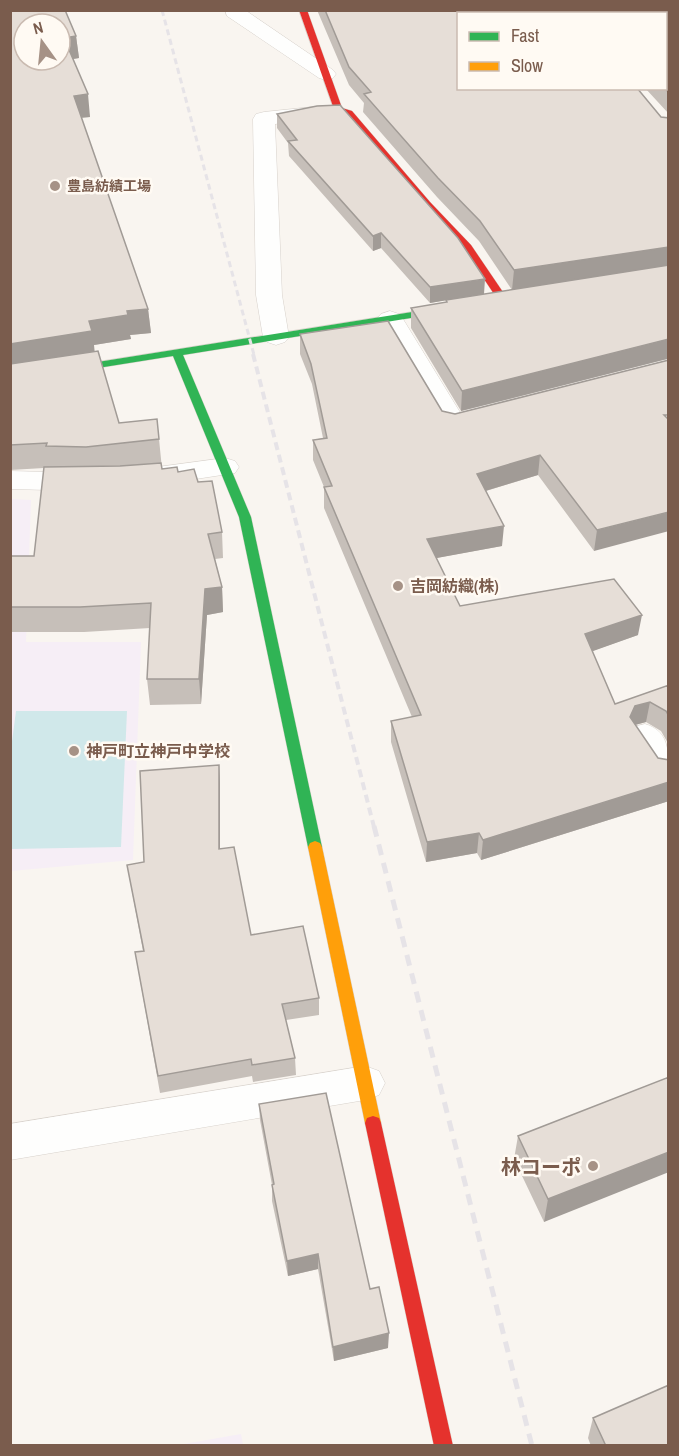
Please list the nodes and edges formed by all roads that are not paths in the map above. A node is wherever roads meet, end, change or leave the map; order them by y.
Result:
1 (303, 10) edge
2 (234, 12) dead end
3 (326, 74) junction
4 (338, 110) junction
5 (504, 301) edge
6 (470, 306) edge
7 (390, 319) junction
8 (276, 337) junction
9 (177, 353) junction
10 (10, 379) edge
11 (509, 410) edge
12 (225, 467) junction
13 (10, 480) edge
14 (645, 736) edge
15 (669, 768) edge
16 (365, 1083) junction
17 (10, 1142) edge
18 (444, 1446) edge

1 - 3 street
2 - 3 street
3 - 4 street
4 - 5 street
4 - 8 street
6 - 7 street
7 - 8 street
7 - 11 street
8 - 9 street
9 - 10 street
9 - 12 street
12 - 13 street
12 - 16 street
14 - 15 street
16 - 17 street
16 - 18 street

